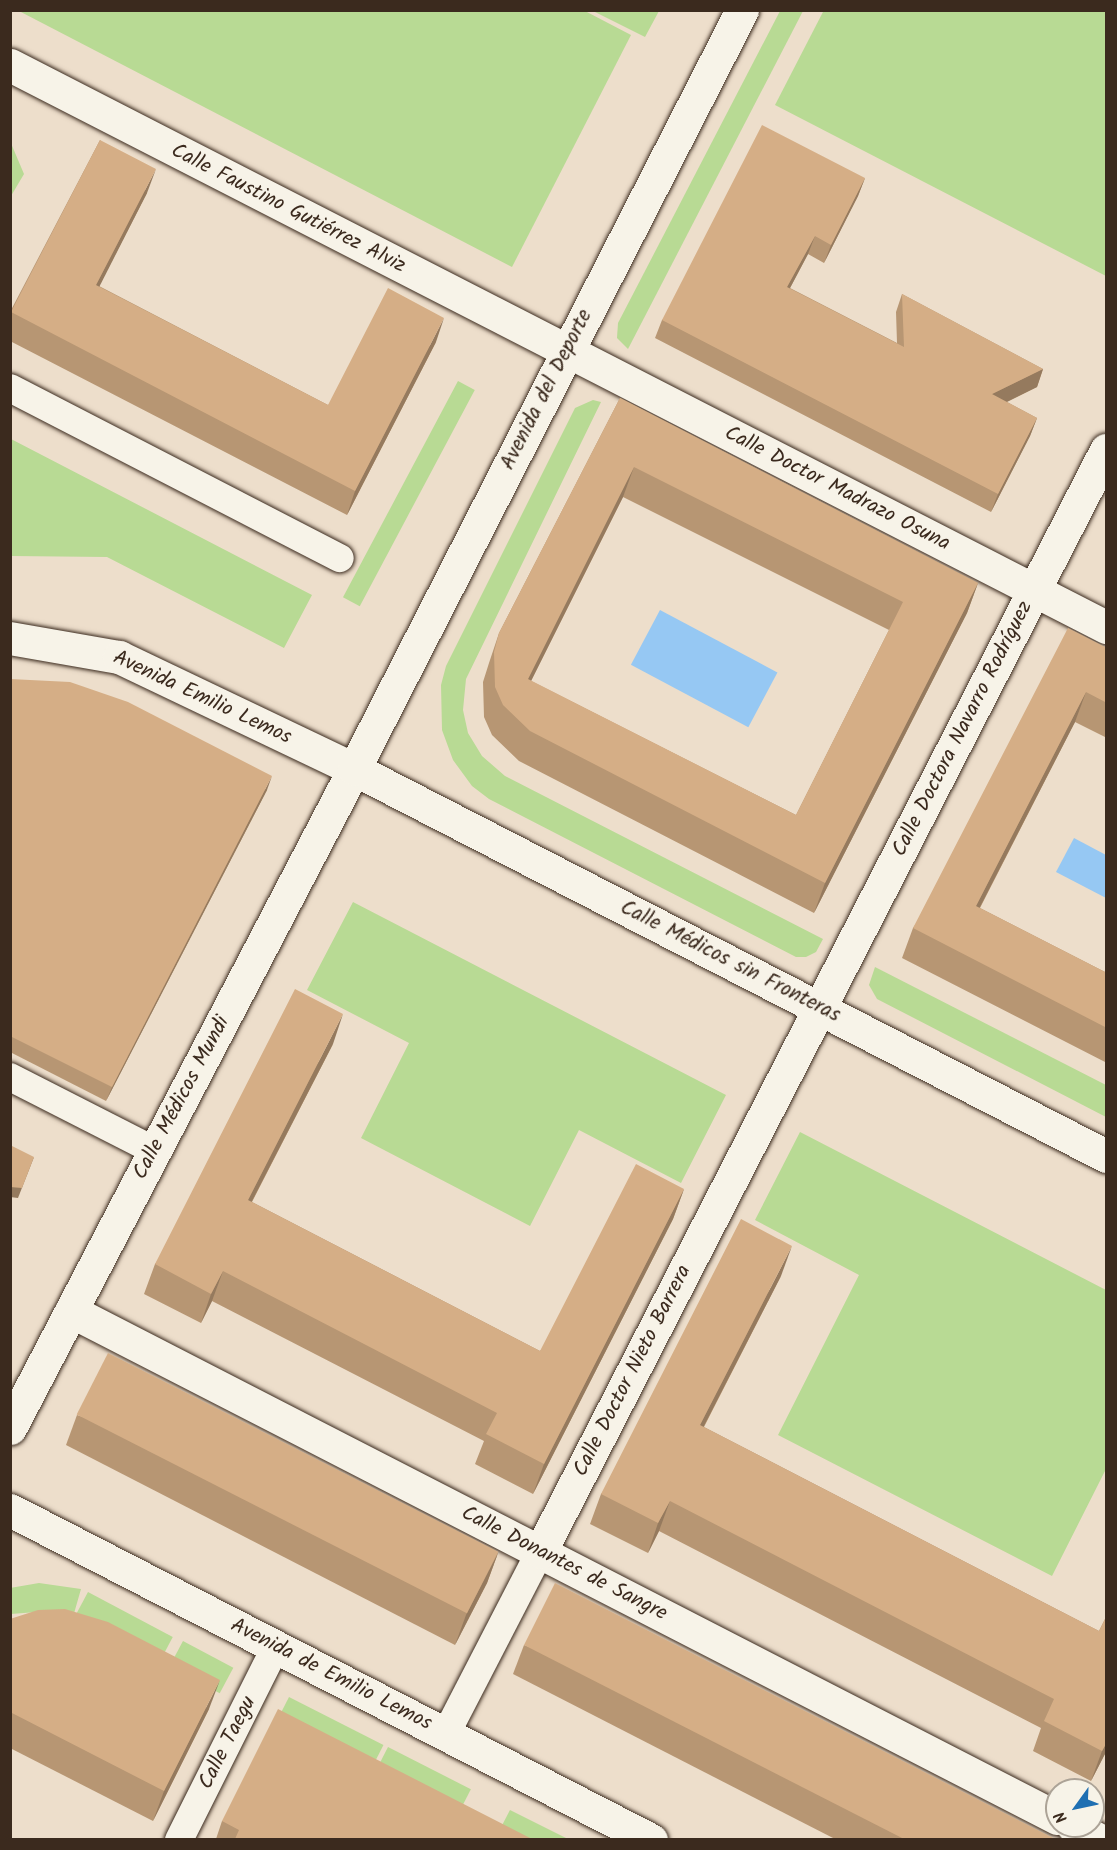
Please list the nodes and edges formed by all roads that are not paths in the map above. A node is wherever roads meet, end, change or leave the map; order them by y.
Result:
1 (742, 10) edge
2 (10, 65) edge
3 (566, 352) junction
4 (10, 388) edge
5 (1107, 450) edge
6 (340, 558) dead end
7 (1035, 590) junction
8 (1107, 627) edge
9 (10, 638) edge
10 (354, 769) junction
11 (819, 1008) junction
12 (10, 1077) edge
13 (155, 1151) junction
14 (1107, 1156) edge
15 (71, 1311) junction
16 (10, 1428) edge
17 (10, 1510) edge
18 (540, 1552) junction
19 (276, 1646) junction
20 (446, 1734) junction
21 (1045, 1812) edge
22 (180, 1839) edge
23 (651, 1839) edge

1 - 3 street, Avenida del Deporte
2 - 3 street, Calle Faustino Gutiérrez Alviz
3 - 7 street, Calle Doctor Madrazo Osuna
3 - 10 street, Avenida del Deporte
4 - 6 street
5 - 7 street, Calle Doctora Navarro Rodríguez
7 - 8 street, Calle Doctor Madrazo Osuna
7 - 11 street, Calle Doctora Navarro Rodríguez
9 - 10 street, Avenida Emilio Lemos
10 - 11 street, Calle Médicos sin Fronteras
10 - 13 street, Calle Médicos Mundi
11 - 14 street, Calle Médicos sin Fronteras
11 - 18 street, Calle Doctor Nieto Barrera
12 - 13 street
13 - 15 street, Calle Médicos Mundi
15 - 16 street, Calle Médicos Mundi
15 - 18 street, Calle Donantes de Sangre
17 - 19 street, Avenida de Emilio Lemos
18 - 20 street, Calle Doctor Nieto Barrera
18 - 21 street, Calle Donantes de Sangre
19 - 20 street, Avenida de Emilio Lemos
19 - 22 street, Calle Taegu
20 - 23 street, Avenida de Emilio Lemos

